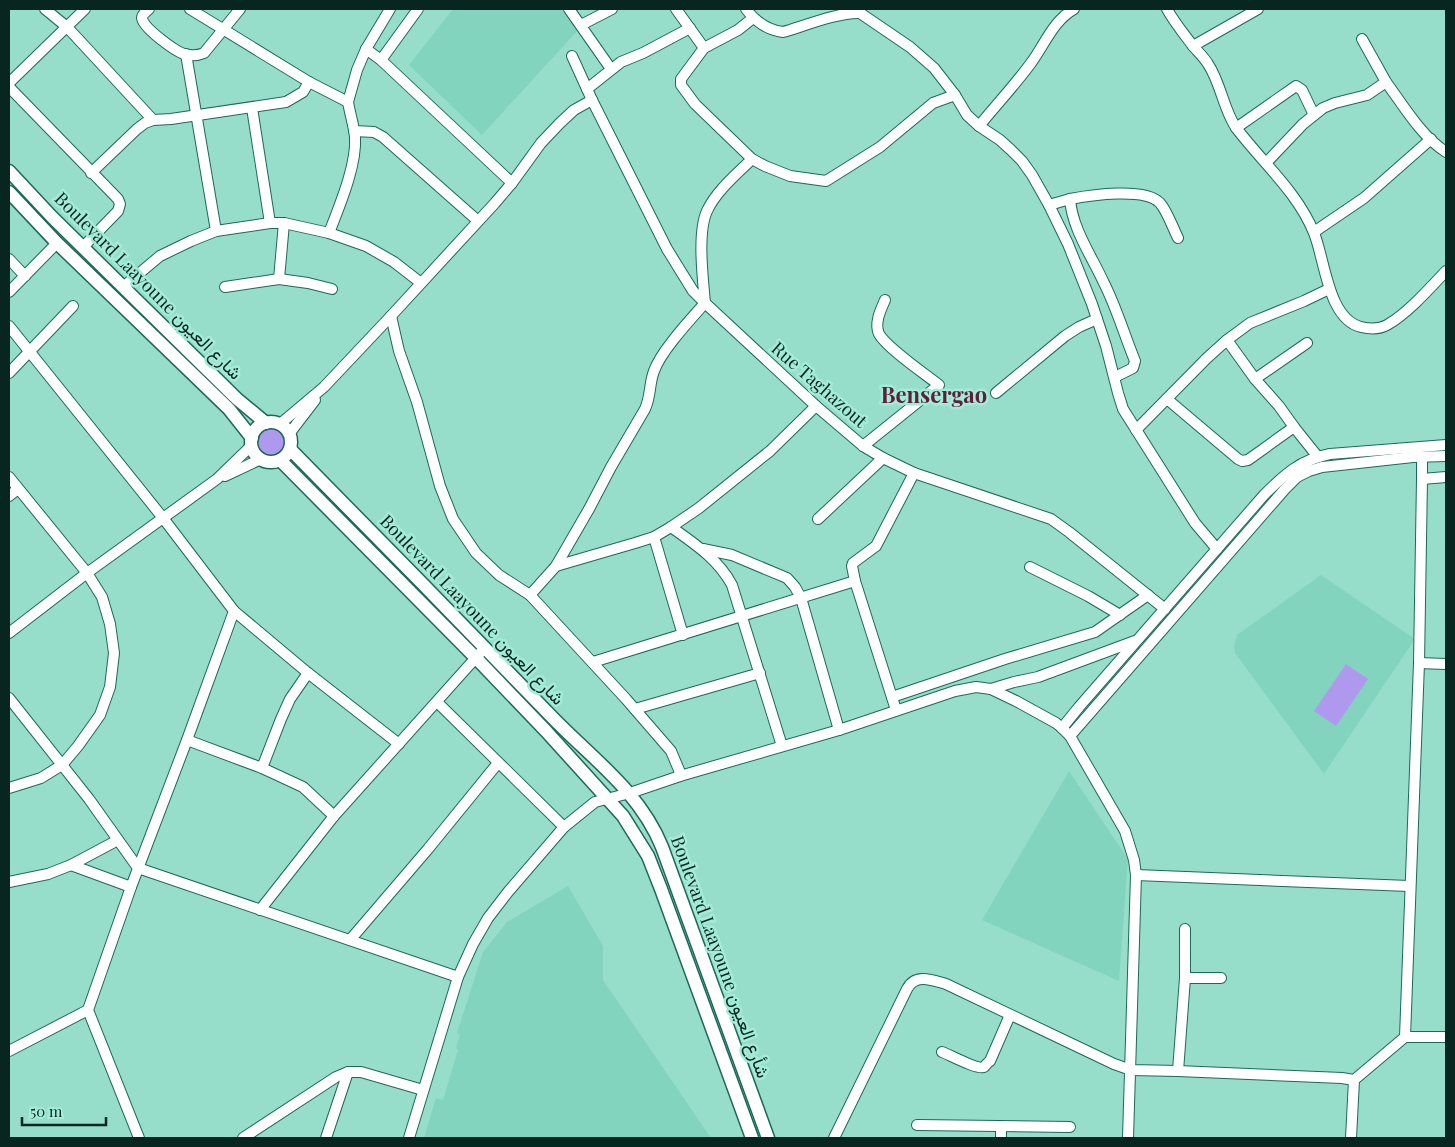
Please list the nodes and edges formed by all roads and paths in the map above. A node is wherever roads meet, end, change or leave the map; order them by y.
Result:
1 (45, 9) edge
2 (85, 9) edge
3 (149, 9) edge
4 (190, 9) edge
5 (240, 9) edge
6 (390, 9) edge
7 (418, 9) edge
8 (569, 9) edge
9 (612, 9) edge
10 (676, 9) edge
11 (746, 9) edge
12 (1074, 9) edge
13 (1167, 9) edge
14 (1258, 9) edge
15 (861, 11) edge
16 (753, 18) junction
17 (581, 25) junction
18 (67, 27) junction
19 (690, 28) junction
20 (224, 29) junction
21 (1362, 39) dead end
22 (1193, 46) junction
23 (704, 48) junction
24 (366, 49) junction
25 (186, 54) junction
26 (572, 56) dead end
27 (381, 60) junction
28 (611, 69) junction
29 (309, 82) junction
30 (1386, 82) junction
31 (9, 83) edge
32 (9, 87) edge
33 (587, 89) junction
34 (955, 95) junction
35 (592, 100) junction
36 (348, 102) junction
37 (252, 108) junction
38 (196, 115) junction
39 (1314, 115) junction
40 (153, 120) junction
41 (979, 126) junction
42 (1236, 128) junction
43 (354, 131) junction
44 (1431, 139) junction
45 (1446, 152) edge
46 (752, 159) junction
47 (1266, 163) junction
48 (9, 171) edge
49 (91, 173) junction
50 (512, 183) junction
51 (9, 192) edge
52 (1070, 199) junction
53 (1049, 205) junction
54 (478, 221) junction
55 (270, 223) junction
56 (284, 223) junction
57 (216, 230) junction
58 (1314, 232) junction
59 (329, 233) junction
60 (1178, 238) dead end
61 (58, 243) junction
62 (83, 247) junction
63 (9, 259) edge
64 (1446, 271) edge
65 (25, 276) junction
66 (279, 278) junction
67 (421, 283) junction
68 (124, 287) junction
69 (225, 287) dead end
70 (332, 289) dead end
71 (1328, 289) junction
72 (9, 292) edge
73 (885, 300) dead end
74 (705, 303) junction
75 (73, 306) dead end
76 (392, 316) junction
77 (1097, 319) junction
78 (9, 326) edge
79 (1227, 340) junction
80 (1307, 343) dead end
81 (30, 351) junction
82 (9, 373) edge
83 (1115, 377) junction
84 (1255, 379) junction
85 (996, 392) dead end
86 (1167, 399) junction
87 (816, 406) junction
88 (266, 423) junction
89 (1294, 427) junction
90 (285, 429) junction
91 (1136, 430) junction
92 (252, 442) junction
93 (1446, 445) edge
94 (863, 446) junction
95 (290, 448) junction
96 (1318, 456) junction
97 (1446, 456) edge
98 (1422, 457) junction
99 (883, 458) junction
100 (261, 459) junction
101 (280, 460) junction
102 (914, 473) junction
103 (9, 477) edge
104 (1446, 478) edge
105 (217, 479) junction
106 (1422, 479) junction
107 (18, 489) junction
108 (9, 496) edge
109 (163, 518) junction
110 (818, 519) dead end
111 (671, 527) junction
112 (654, 536) junction
113 (703, 549) junction
114 (1218, 549) junction
115 (556, 566) junction
116 (1030, 567) dead end
117 (87, 573) junction
118 (855, 581) junction
119 (1148, 595) junction
120 (530, 596) junction
121 (801, 598) junction
122 (1165, 609) junction
123 (234, 611) junction
124 (742, 615) junction
125 (1120, 615) junction
126 (9, 633) edge
127 (682, 635) junction
128 (1138, 640) junction
129 (485, 648) junction
130 (476, 658) junction
131 (593, 662) junction
132 (1419, 662) junction
133 (1446, 664) edge
134 (308, 673) junction
135 (760, 673) junction
136 (991, 689) junction
137 (9, 698) edge
138 (892, 698) junction
139 (437, 702) junction
140 (635, 709) junction
141 (896, 710) junction
142 (1062, 728) junction
143 (839, 730) junction
144 (1070, 736) junction
145 (188, 740) junction
146 (399, 744) junction
147 (782, 746) junction
148 (498, 763) junction
149 (62, 765) junction
150 (262, 768) junction
151 (680, 776) junction
152 (9, 788) edge
153 (630, 793) junction
154 (607, 799) junction
155 (334, 816) junction
156 (564, 827) junction
157 (118, 840) junction
158 (71, 865) junction
159 (138, 868) junction
160 (1136, 875) junction
161 (9, 882) edge
162 (1409, 886) junction
163 (131, 887) junction
164 (260, 910) junction
165 (1185, 930) dead end
166 (350, 940) junction
167 (458, 977) junction
168 (1185, 978) junction
169 (1221, 978) dead end
170 (88, 1010) junction
171 (1010, 1015) junction
172 (1404, 1037) junction
173 (1446, 1037) edge
174 (9, 1051) edge
175 (942, 1052) dead end
176 (1130, 1070) junction
177 (1178, 1071) junction
178 (348, 1072) junction
179 (1354, 1080) junction
180 (423, 1090) junction
181 (917, 1125) dead end
182 (1001, 1126) junction
183 (1070, 1127) dead end
184 (139, 1138) edge
185 (244, 1138) edge
186 (326, 1138) edge
187 (409, 1138) edge
188 (752, 1138) edge
189 (768, 1138) edge
190 (834, 1138) edge
191 (1001, 1138) edge
192 (1128, 1138) edge
193 (1351, 1138) edge

1 - 18 street
2 - 18 street
3 - 25 street
4 - 20 street
5 - 20 street
6 - 24 street
7 - 27 street
8 - 17 street
9 - 17 street
10 - 19 street
11 - 16 street
12 - 41 street
13 - 22 street
14 - 22 street
15 - 16 street
15 - 34 street
16 - 23 street
17 - 28 street
18 - 31 street
18 - 40 street
19 - 23 street
19 - 28 street
20 - 25 street
20 - 29 street
21 - 30 street
22 - 42 street
23 - 46 street
24 - 27 street
24 - 36 street
25 - 38 street
26 - 33 street, Rue Taghazout
27 - 50 street
28 - 33 street
29 - 36 street
29 - 37 street
30 - 39 street
30 - 44 street
32 - 49 street
33 - 35 street, Rue Taghazout
34 - 41 street
34 - 46 street
35 - 50 street
35 - 74 street, Rue Taghazout
36 - 43 street
37 - 38 street
37 - 55 street
38 - 40 street
38 - 57 street
39 - 42 street
39 - 47 street
40 - 49 street
41 - 53 street
42 - 47 street
43 - 54 street
43 - 59 street
44 - 45 street
44 - 58 street
46 - 74 street
47 - 58 street
48 - 62 street, Boulevard Laayoune شارع العيون
49 - 62 street
50 - 54 street
51 - 61 street, Boulevard Laayoune شارع العيون
52 - 53 street
52 - 60 street
52 - 83 street
53 - 77 street
54 - 67 street
55 - 56 street
55 - 57 street
56 - 59 street
56 - 66 street
57 - 68 street
58 - 71 street
59 - 67 street
61 - 65 street
61 - 92 street, Boulevard Laayoune شارع العيون
62 - 68 street, Boulevard Laayoune شارع العيون
63 - 65 street
64 - 71 street
65 - 72 street
66 - 69 street
66 - 70 street
67 - 76 street
68 - 88 street, Boulevard Laayoune شارع العيون
71 - 79 street
73 - 94 street
74 - 87 street, Rue Taghazout
74 - 115 street
75 - 81 street
76 - 90 street
76 - 120 street
77 - 83 street
77 - 85 street
78 - 81 street
79 - 84 street
79 - 86 street
80 - 84 street
81 - 82 street
81 - 109 street
83 - 91 street
84 - 89 street
86 - 89 street
86 - 91 street
87 - 94 street, Rue Taghazout
87 - 111 street
88 - 90 street
88 - 92 street
89 - 96 street
90 - 95 street
91 - 114 street
92 - 100 street
92 - 105 street
93 - 96 street
94 - 99 street, Rue Taghazout
95 - 101 street
95 - 129 street, Boulevard Laayoune شارع العيون
96 - 114 street
97 - 98 street
98 - 106 street
98 - 144 street
99 - 102 street, Rue Taghazout
99 - 110 street
100 - 101 street
100 - 105 street
101 - 130 street, Boulevard Laayoune شارع العيون
102 - 118 street
102 - 119 street, Rue Taghazout
103 - 107 street
104 - 106 street
105 - 109 street
106 - 132 street
107 - 108 street
107 - 117 street
109 - 117 street
109 - 123 street
111 - 112 street
111 - 113 street
112 - 115 street
112 - 127 street
113 - 121 street
113 - 124 street
114 - 122 street
115 - 120 street
116 - 125 street
117 - 126 street
117 - 149 street
118 - 121 street
118 - 138 street
119 - 122 street, Rue Taghazout
119 - 125 street
120 - 131 street
121 - 124 street
121 - 143 street
122 - 128 street
123 - 134 street
123 - 145 street
124 - 127 street
124 - 135 street
125 - 138 street
127 - 131 street
128 - 136 street
128 - 142 street
129 - 130 street
129 - 153 street, Boulevard Laayoune شارع العيون
130 - 139 street
130 - 154 street, Boulevard Laayoune شارع العيون
131 - 140 street
132 - 133 street
132 - 162 street
134 - 146 street
134 - 150 street
135 - 140 street
135 - 147 street
136 - 141 street
136 - 142 street
137 - 149 street
138 - 141 street
139 - 146 street
139 - 148 street
140 - 151 street
141 - 143 street
142 - 144 street
143 - 147 street
144 - 160 street
145 - 150 street
145 - 159 street
146 - 155 street
147 - 151 street
148 - 156 street
148 - 166 street
149 - 152 street
149 - 157 street
150 - 155 street
151 - 153 street
153 - 154 street
153 - 189 street, Boulevard Laayoune شأرع العيون
154 - 156 street
154 - 188 street, Boulevard Laayoune شأرع العيون
155 - 164 street
156 - 167 street
157 - 158 street
157 - 159 street
158 - 161 street
158 - 163 street
159 - 163 street
159 - 164 street
160 - 162 street
160 - 176 street
162 - 172 street
163 - 170 street
164 - 166 street
165 - 168 street
166 - 167 street
167 - 180 street
168 - 169 street
168 - 177 street
170 - 174 street
170 - 184 street
171 - 175 street
171 - 176 street
171 - 190 street
172 - 173 street
172 - 179 street
176 - 177 street
176 - 192 street
177 - 179 street
178 - 180 street
178 - 185 street
178 - 186 street
179 - 193 street
180 - 187 street
181 - 182 street
182 - 183 street
182 - 191 street

